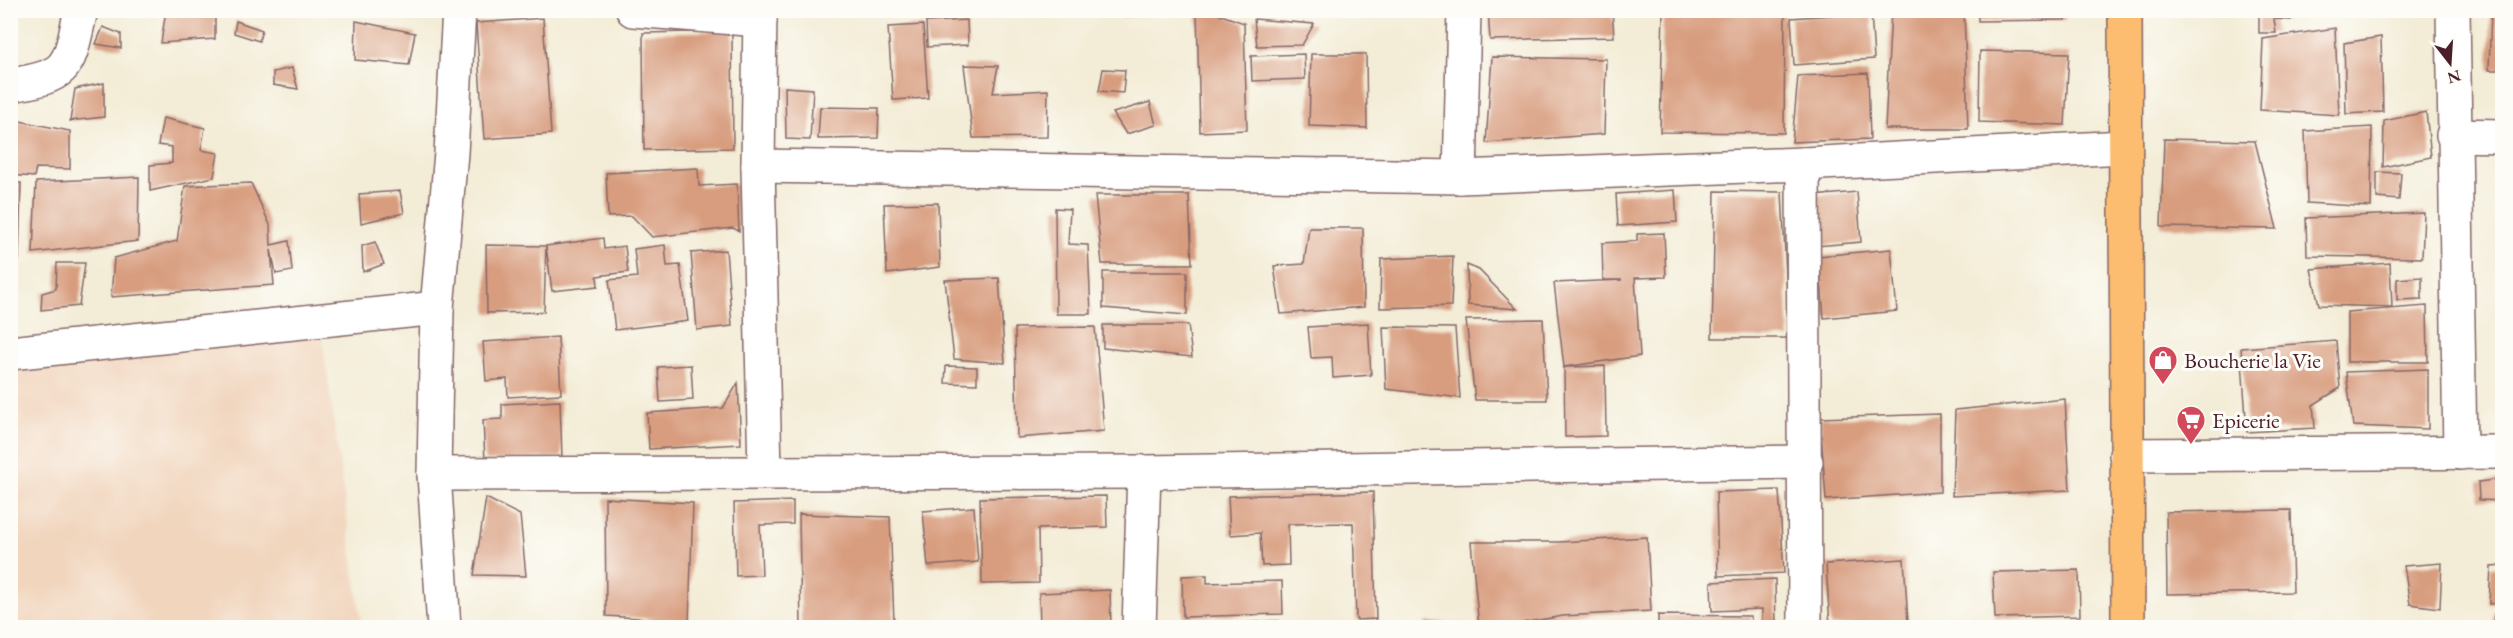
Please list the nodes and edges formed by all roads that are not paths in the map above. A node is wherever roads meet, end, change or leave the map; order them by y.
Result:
1 (81, 10) edge
2 (459, 10) edge
3 (633, 10) edge
4 (1464, 10) edge
5 (2126, 10) edge
6 (2453, 10) edge
7 (760, 15) edge
8 (10, 85) edge
9 (2453, 135) junction
10 (2502, 136) edge
11 (2124, 147) junction
12 (1803, 164) junction
13 (758, 166) junction
14 (1460, 177) junction
15 (437, 308) junction
16 (10, 353) edge
17 (2502, 452) edge
18 (2460, 453) junction
19 (2126, 455) junction
20 (1806, 462) junction
21 (765, 472) junction
22 (1144, 472) junction
23 (434, 474) junction
24 (444, 627) edge
25 (1139, 627) edge
26 (1805, 627) edge
27 (2128, 627) edge

1 - 8 street
2 - 15 street
3 - 7 street
4 - 14 street
5 - 11 main road
6 - 9 street
7 - 13 street
9 - 10 street
9 - 18 street
11 - 12 street
11 - 19 main road
12 - 14 street
12 - 20 street
13 - 14 street
13 - 21 street
15 - 16 street
15 - 23 street
17 - 18 street
18 - 19 street
19 - 27 main road
20 - 22 street
20 - 26 street
21 - 22 street
21 - 23 street
22 - 25 street
23 - 24 street

